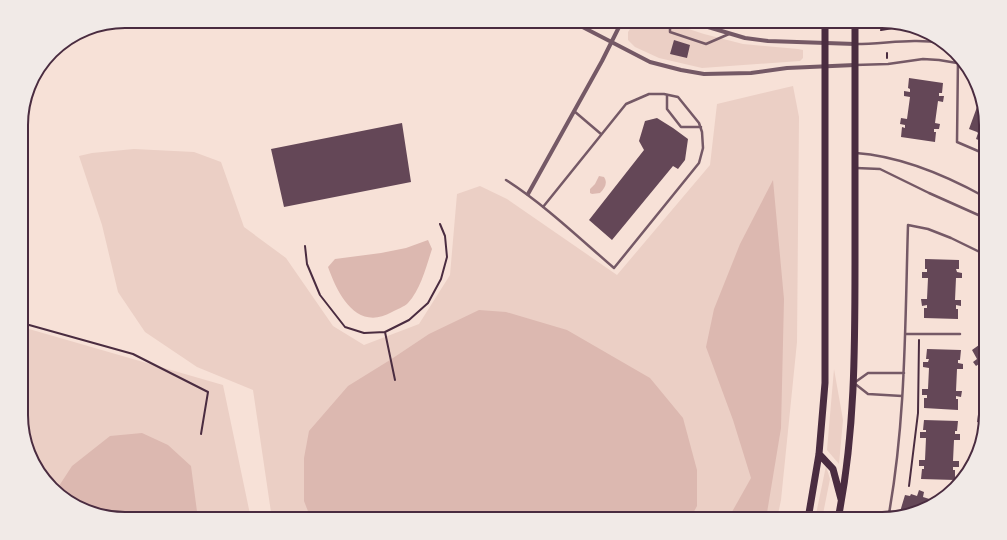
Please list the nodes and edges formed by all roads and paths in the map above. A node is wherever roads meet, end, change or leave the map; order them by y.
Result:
1 (585, 28) edge
2 (619, 28) edge
3 (670, 28) edge
4 (710, 28) edge
5 (825, 28) edge
6 (855, 28) edge
7 (890, 29) edge
8 (881, 30) dead end
9 (729, 34) junction
10 (930, 41) edge
11 (612, 42) junction
12 (825, 43) junction
13 (855, 44) junction
14 (886, 53) dead end
15 (887, 59) dead end
16 (957, 63) joint
17 (855, 65) junction
18 (826, 66) junction
19 (667, 95) junction
20 (574, 111) junction
21 (701, 127) junction
22 (601, 134) junction
23 (979, 151) edge
24 (855, 153) junction
25 (855, 168) junction
26 (506, 180) dead end
27 (528, 194) junction
28 (979, 194) edge
29 (543, 207) junction
30 (979, 215) edge
31 (440, 224) dead end
32 (305, 246) dead end
33 (979, 252) edge
34 (28, 325) edge
35 (385, 332) junction
36 (905, 334) junction
37 (960, 334) dead end
38 (919, 340) dead end
39 (904, 373) junction
40 (395, 380) dead end
41 (854, 383) junction
42 (902, 396) junction
43 (201, 434) dead end
44 (819, 454) junction
45 (910, 486) dead end
46 (842, 503) junction
47 (809, 512) edge
48 (840, 512) edge
49 (889, 512) edge

1 - 11 street
2 - 11 street
3 - 9 lane
4 - 9 street
5 - 12 main road
6 - 13 main road
7 - 8 path
9 - 12 street
10 - 13 lane
11 - 18 street
11 - 20 street
12 - 13 street
12 - 18 main road
13 - 17 main road
14 - 15 path
16 - 17 lane
16 - 23 lane
17 - 18 street
17 - 24 main road
18 - 44 main road
19 - 21 lane
19 - 21 lane
19 - 22 lane
20 - 22 lane
20 - 27 street
21 - 29 lane
22 - 29 lane
24 - 25 main road
24 - 28 lane
25 - 30 lane
25 - 41 main road
26 - 27 lane
27 - 29 lane
31 - 35 path
32 - 35 path
33 - 36 lane
34 - 43 path
35 - 40 path
36 - 37 lane
36 - 39 lane
38 - 45 path
39 - 41 lane
39 - 42 lane
41 - 42 lane
41 - 46 main road
42 - 49 lane
44 - 46 main road
44 - 47 main road
46 - 48 main road

